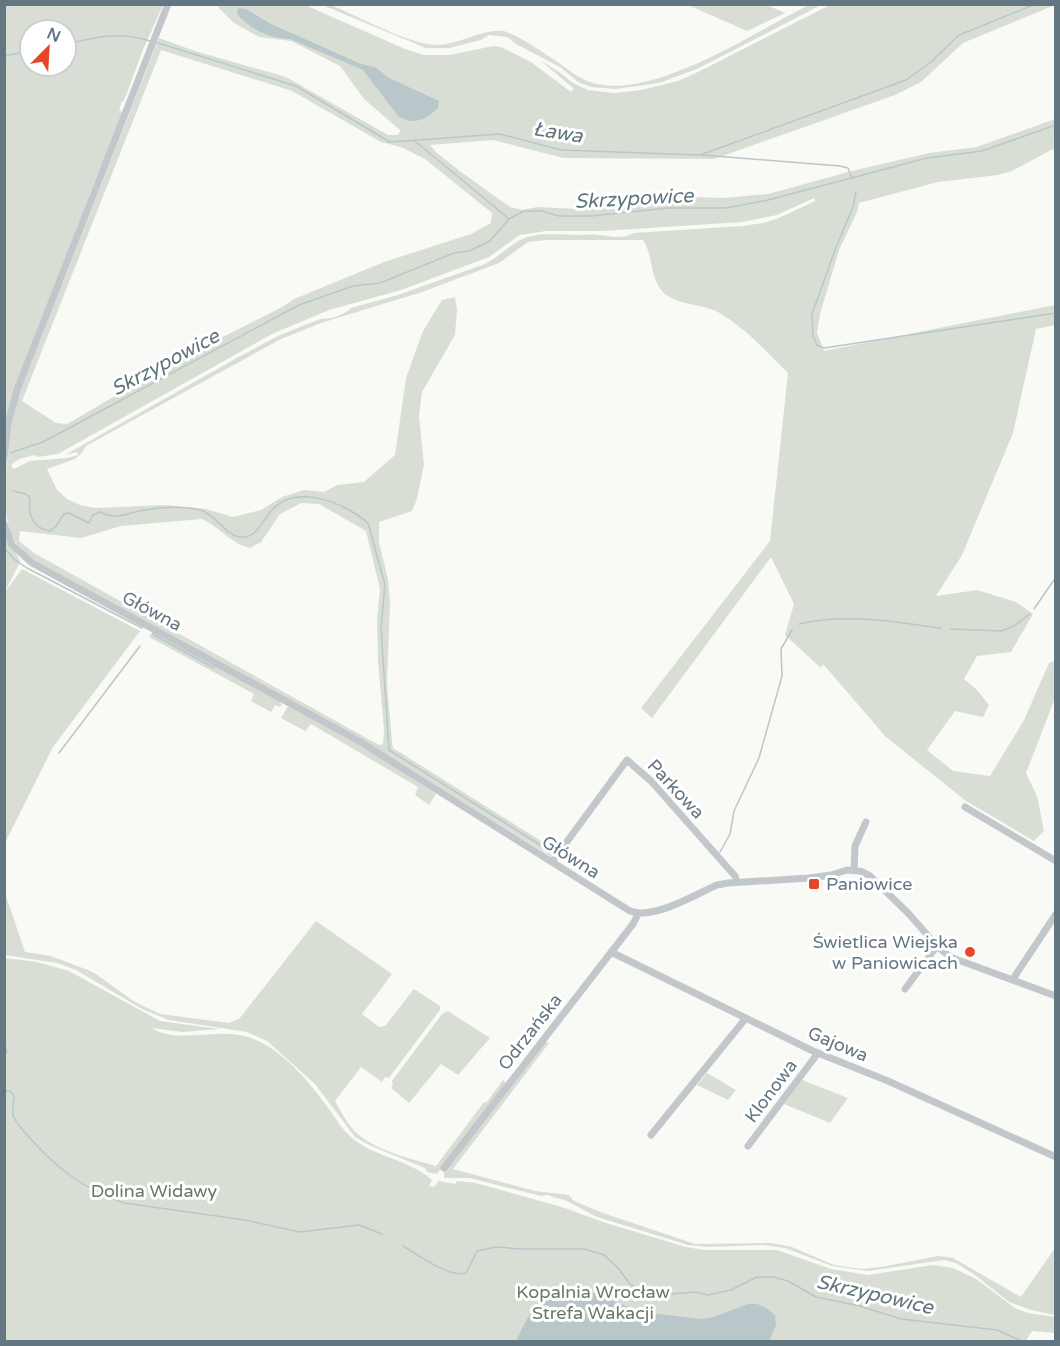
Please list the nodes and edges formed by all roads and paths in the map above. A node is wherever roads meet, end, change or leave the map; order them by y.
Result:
1 (168, 4) edge
2 (5, 449) edge
3 (4, 456) edge
4 (4, 524) edge
5 (964, 807) dead end
6 (866, 822) dead end
7 (1056, 861) edge
8 (552, 862) junction
9 (854, 870) junction
10 (737, 882) junction
11 (638, 914) junction
12 (1056, 914) edge
13 (937, 946) junction
14 (611, 952) junction
15 (1013, 979) junction
16 (905, 989) dead end
17 (1056, 996) edge
18 (746, 1018) junction
19 (818, 1053) junction
20 (651, 1135) dead end
21 (748, 1146) dead end
22 (1056, 1157) edge
23 (444, 1168) dead end

1 - 2 street
2 - 3 street
4 - 8 street, Główna
5 - 7 street
6 - 9 street
8 - 10 street, Parkowa
8 - 11 street, Główna
9 - 10 street
9 - 13 street
10 - 11 street
11 - 14 street, Odrzańska
12 - 15 street
13 - 15 street
13 - 16 street
14 - 18 street, Gajowa
14 - 23 street, Odrzańska
15 - 17 street
18 - 19 street, Gajowa
18 - 20 street
19 - 21 street, Klonowa
19 - 22 street, Gajowa

